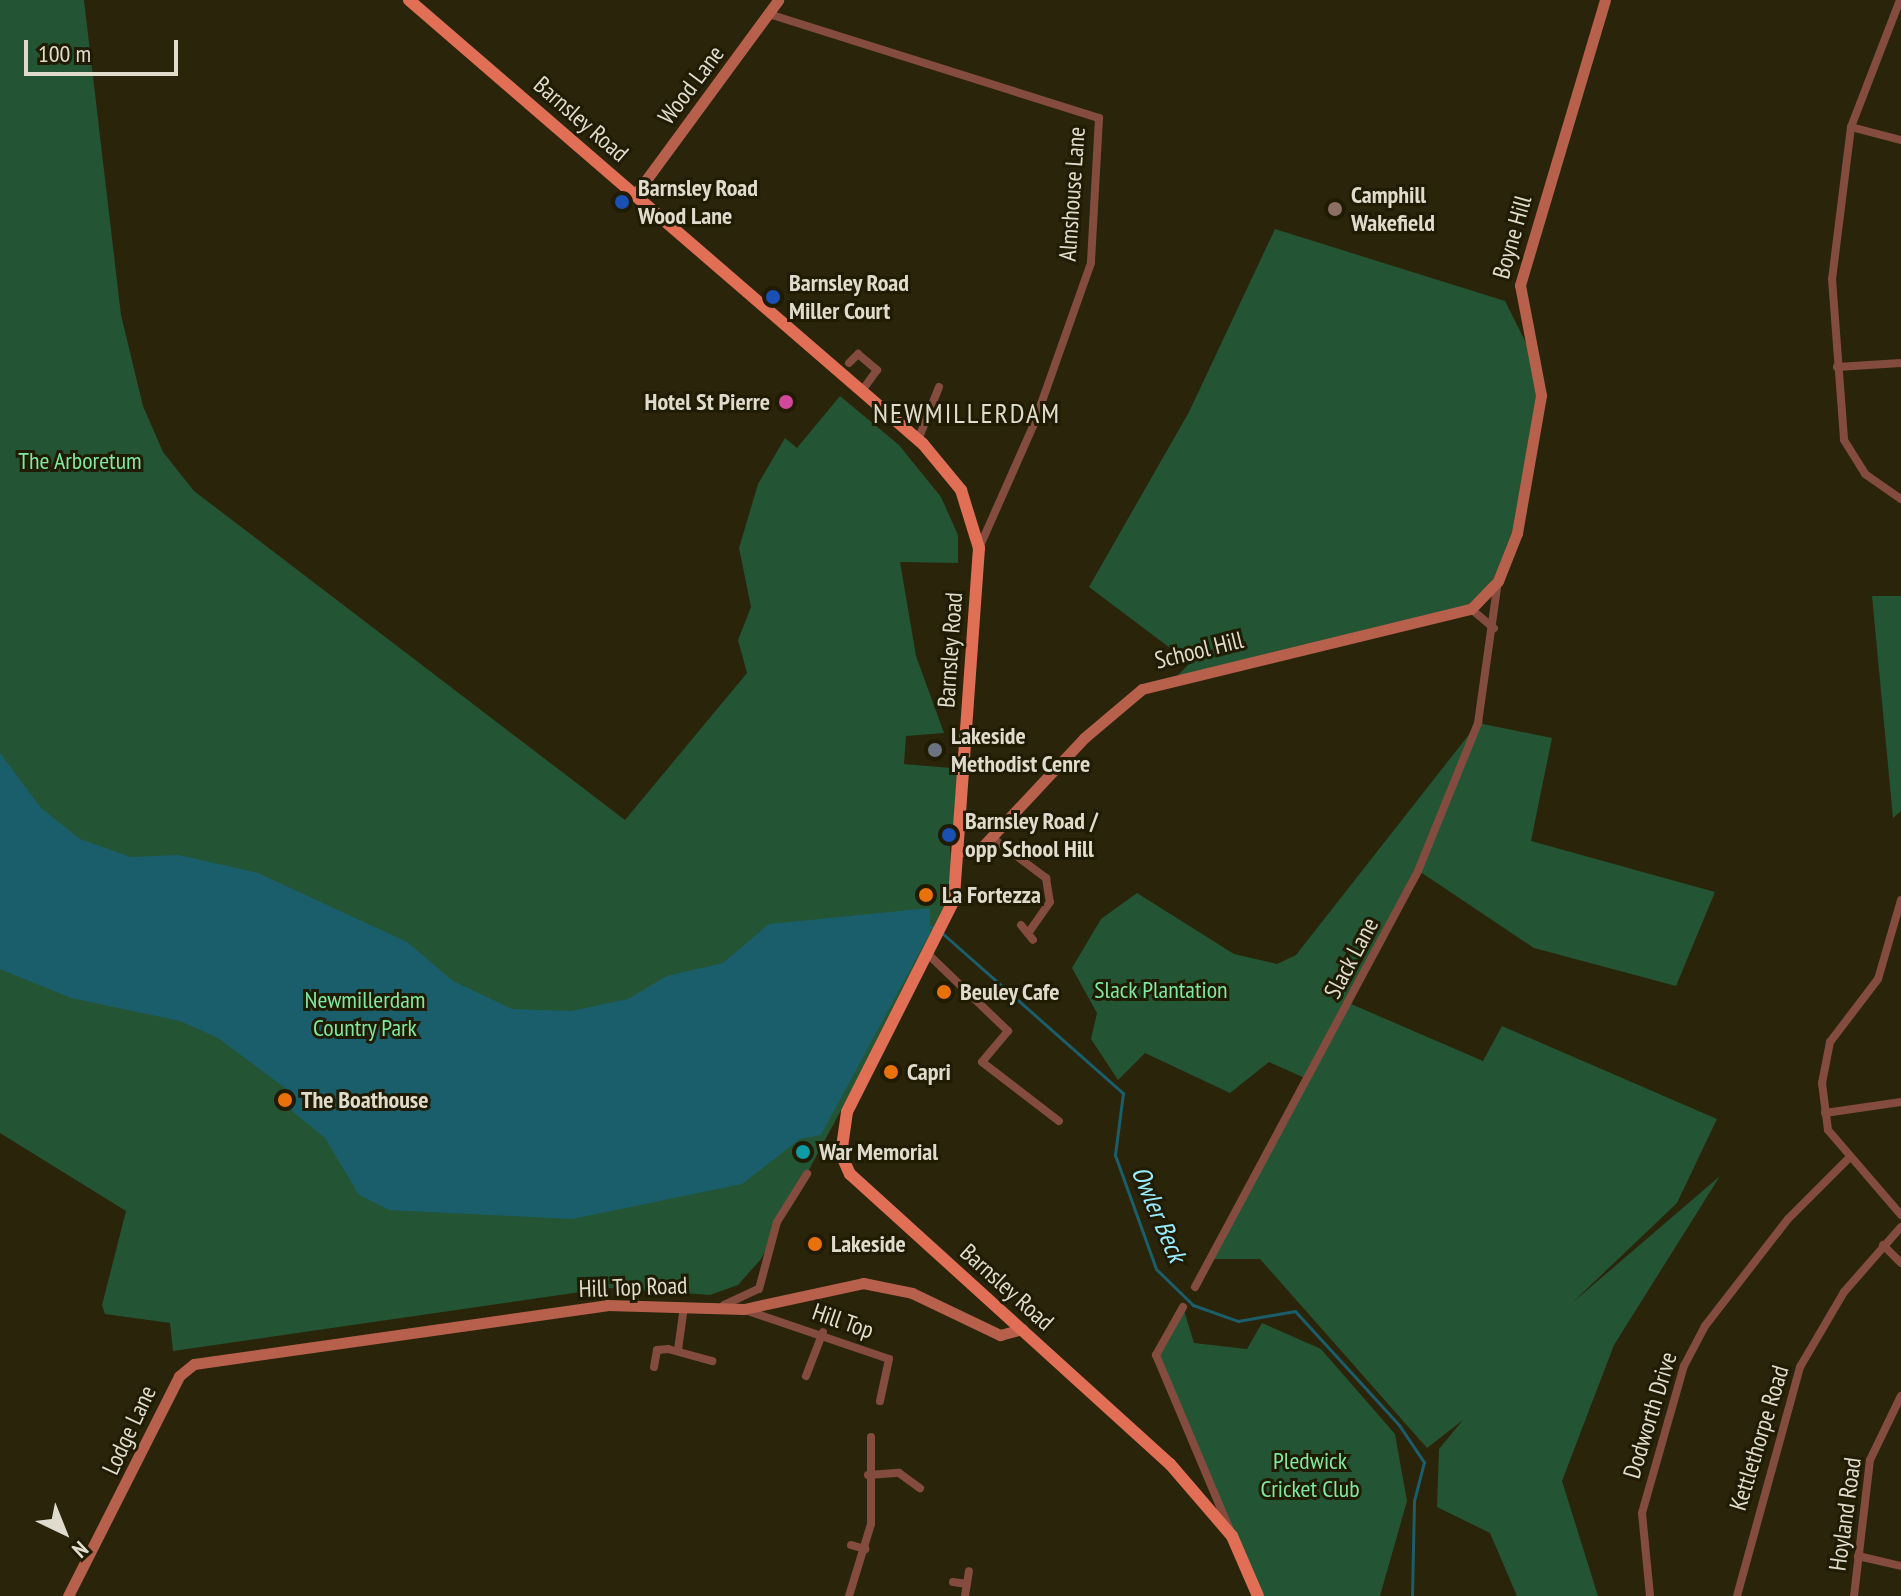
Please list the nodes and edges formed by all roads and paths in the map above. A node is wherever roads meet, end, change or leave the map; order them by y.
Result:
1 (409, 0) edge
2 (778, 0) edge
3 (1605, 0) edge
4 (1900, 0) edge
5 (772, 15) junction
6 (1851, 127) junction
7 (1901, 140) edge
8 (635, 195) junction
9 (849, 363) dead end
10 (1901, 363) edge
11 (1837, 367) junction
12 (939, 387) dead end
13 (862, 391) junction
14 (918, 440) junction
15 (1901, 499) edge
16 (979, 548) junction
17 (1498, 581) junction
18 (1471, 609) junction
19 (1495, 629) junction
20 (991, 837) junction
21 (960, 851) junction
22 (1901, 900) edge
23 (1021, 925) dead end
24 (931, 957) junction
25 (1901, 1102) edge
26 (1825, 1113) junction
27 (1059, 1121) dead end
28 (1849, 1158) junction
29 (807, 1174) dead end
30 (1901, 1215) edge
31 (1901, 1227) edge
32 (1883, 1245) junction
33 (1901, 1263) edge
34 (1195, 1287) dead end
35 (684, 1306) junction
36 (719, 1306) junction
37 (1183, 1307) dead end
38 (744, 1309) junction
39 (1022, 1329) junction
40 (823, 1332) junction
41 (678, 1350) junction
42 (712, 1361) dead end
43 (654, 1367) dead end
44 (186, 1368) joint
45 (806, 1376) dead end
46 (1901, 1396) edge
47 (880, 1401) dead end
48 (871, 1437) dead end
49 (868, 1475) junction
50 (920, 1488) dead end
51 (1232, 1536) junction
52 (851, 1545) dead end
53 (865, 1549) junction
54 (1858, 1556) junction
55 (1901, 1566) edge
56 (969, 1571) dead end
57 (953, 1582) dead end
58 (967, 1584) junction
59 (68, 1596) edge
60 (849, 1596) edge
61 (965, 1596) edge
62 (1258, 1596) edge
63 (1650, 1596) edge
64 (1737, 1596) edge
65 (1854, 1596) edge

1 - 8 main road, Barnsley Road
2 - 5 street, Wood Lane
3 - 17 street, Boyne Hill
4 - 6 street
5 - 8 street, Wood Lane
5 - 16 street, Almshouse Lane
6 - 7 street
6 - 11 street
8 - 13 main road, Barnsley Road
9 - 13 street
10 - 11 street
11 - 15 street
12 - 14 street
13 - 14 main road, Barnsley Road
14 - 16 main road, Barnsley Road
16 - 21 main road, Barnsley Road
17 - 18 street
17 - 19 street, Slack Lane
18 - 19 street
18 - 20 street, School Hill
19 - 34 street, Slack Lane
20 - 21 street, School Hill
20 - 23 street
21 - 24 main road, Barnsley Road
22 - 26 street
24 - 27 street
24 - 39 main road, Barnsley Road
25 - 26 street
26 - 28 street
28 - 30 street
28 - 63 street, Dodworth Drive
29 - 36 street
31 - 32 street, Kettlethorpe Road
32 - 33 street
32 - 64 street, Kettlethorpe Road
35 - 36 street, Hill Top Road
35 - 41 street
35 - 44 street, Hill Top Road
36 - 38 street, Hill Top Road
37 - 51 street
38 - 39 street, Hill Top Road
38 - 40 street, Hill Top
39 - 51 main road, Barnsley Road
40 - 45 street
40 - 47 street, Hill Top
41 - 42 street
41 - 43 street
44 - 59 street, Lodge Lane
46 - 54 street, Hoyland Road
48 - 49 street
49 - 50 street
49 - 53 street
51 - 62 main road, Barnsley Road
52 - 53 street
53 - 60 street
54 - 55 street
54 - 65 street, Hoyland Road
56 - 58 street
57 - 58 street
58 - 61 street

